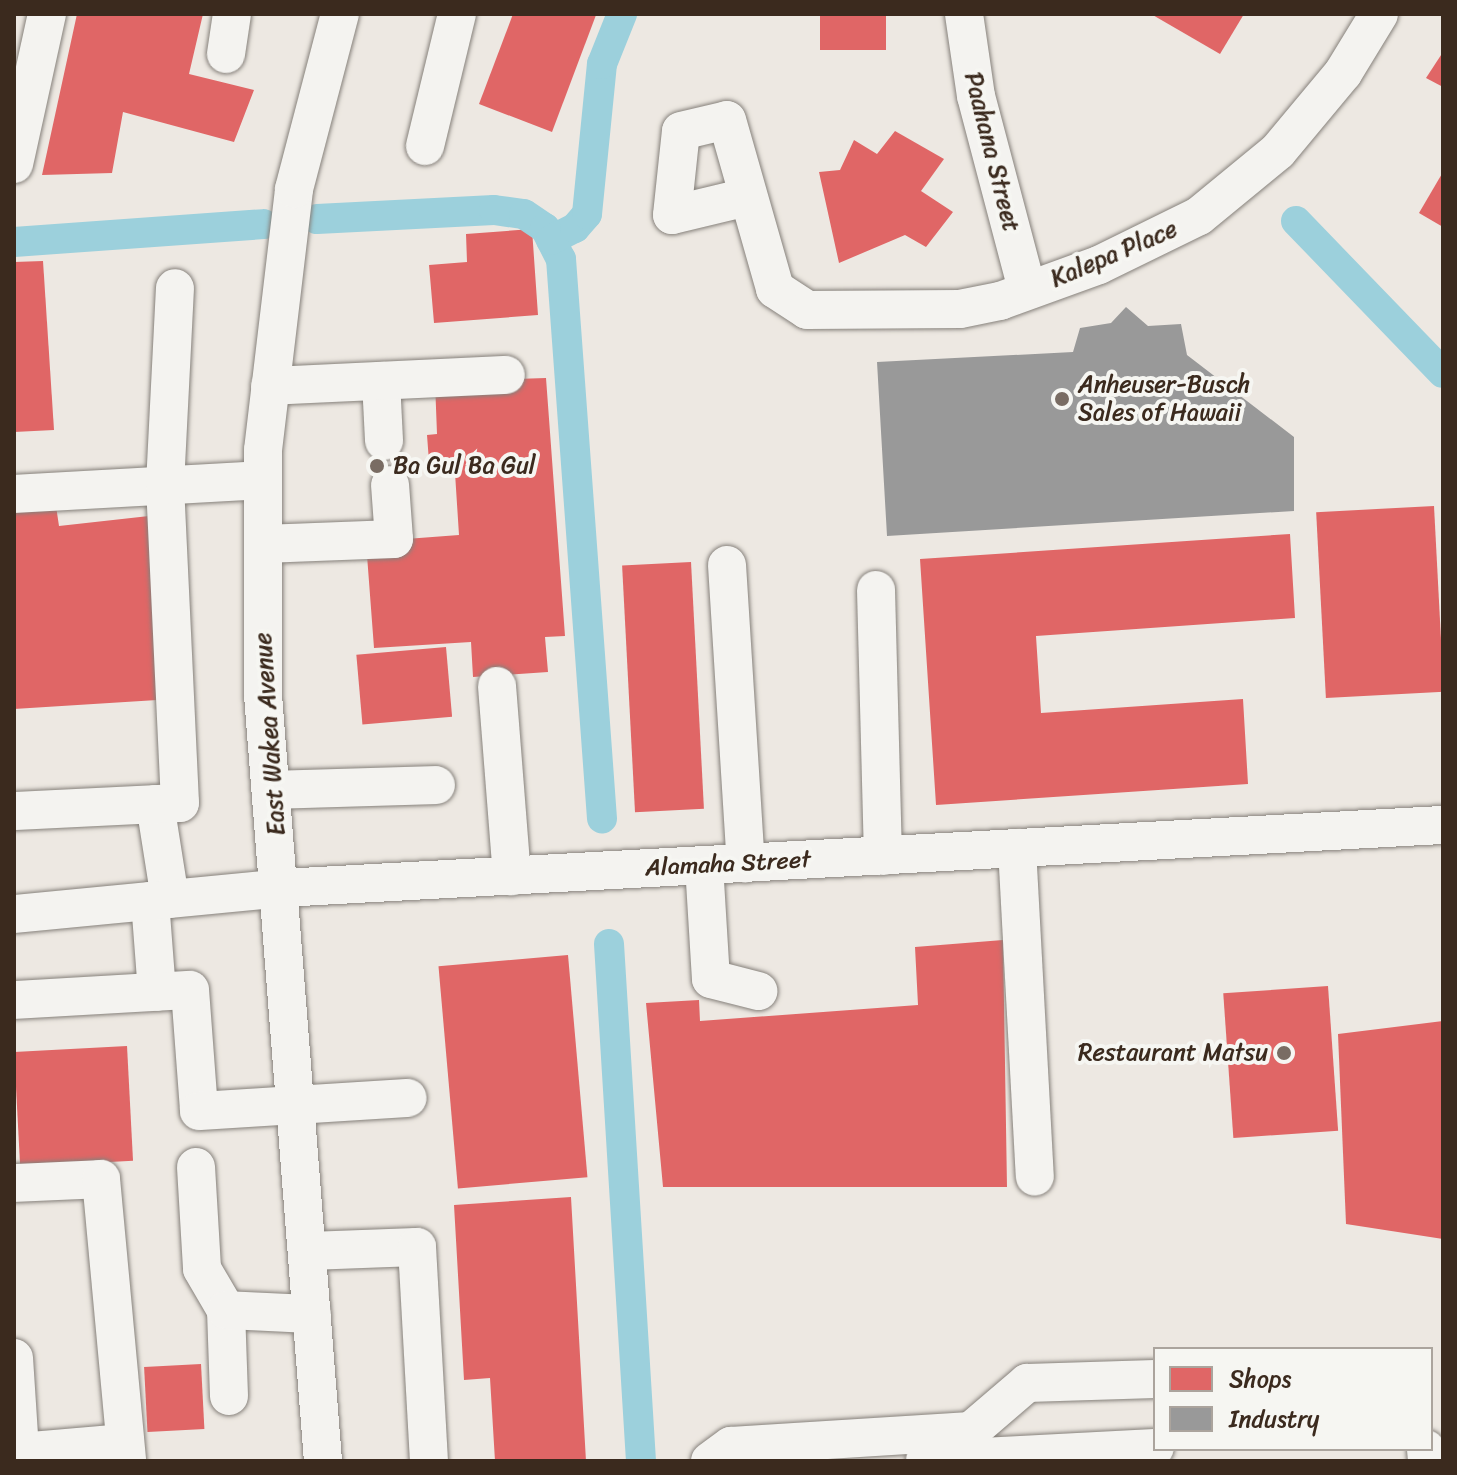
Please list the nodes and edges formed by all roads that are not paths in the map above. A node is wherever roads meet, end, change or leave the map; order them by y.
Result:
1 (47, 14) edge
2 (232, 14) edge
3 (340, 14) edge
4 (457, 14) edge
5 (964, 14) edge
6 (1379, 14) edge
7 (226, 54) dead end
8 (425, 146) dead end
9 (14, 164) edge
10 (747, 197) dead end
11 (175, 288) dead end
12 (1027, 289) junction
13 (506, 375) dead end
14 (381, 381) junction
15 (270, 386) junction
16 (384, 441) dead end
17 (263, 480) junction
18 (165, 485) junction
19 (390, 485) dead end
20 (14, 494) edge
21 (263, 544) junction
22 (727, 565) dead end
23 (876, 590) dead end
24 (497, 686) dead end
25 (436, 785) dead end
26 (272, 790) junction
27 (155, 804) junction
28 (14, 811) edge
29 (1443, 825) edge
30 (1017, 848) junction
31 (883, 856) junction
32 (746, 863) junction
33 (704, 865) junction
34 (512, 876) junction
35 (282, 888) junction
36 (160, 900) junction
37 (14, 914) edge
38 (758, 991) dead end
39 (157, 992) junction
40 (14, 1000) edge
41 (408, 1098) dead end
42 (298, 1106) junction
43 (196, 1167) dead end
44 (1035, 1177) dead end
45 (14, 1183) edge
46 (308, 1251) junction
47 (226, 1310) junction
48 (312, 1314) junction
49 (14, 1358) edge
50 (1153, 1379) edge
51 (1011, 1395) junction
52 (229, 1396) dead end
53 (1153, 1448) edge
54 (126, 1452) edge
55 (1012, 1458) edge
56 (323, 1461) edge
57 (429, 1461) edge
58 (710, 1461) edge
59 (914, 1461) edge

1 - 9 street
2 - 7 street
3 - 15 street, East Wakea Avenue
4 - 8 street
5 - 12 street, Paahana Street
6 - 12 street, Kalepa Place
10 - 12 street, Kalepa Place
11 - 18 street
13 - 14 street
14 - 15 street
14 - 16 street
15 - 17 street, East Wakea Avenue
17 - 18 street
17 - 21 street, East Wakea Avenue
18 - 20 street
18 - 27 street
19 - 21 street
21 - 26 street, East Wakea Avenue
22 - 32 street
23 - 31 street
24 - 34 street
25 - 26 street
26 - 35 street, East Wakea Avenue
27 - 28 street
27 - 36 street
29 - 30 street, Alamaha Street
30 - 31 street, Alamaha Street
30 - 44 street
31 - 32 street, Alamaha Street
32 - 33 street, Alamaha Street
33 - 34 street, Alamaha Street
33 - 38 street
34 - 35 street, Alamaha Street
35 - 36 street, Alamaha Street
35 - 42 street, East Wakea Avenue
36 - 37 street, Alamaha Street
36 - 39 street
39 - 40 street
39 - 42 street
41 - 42 street
42 - 46 street, East Wakea Avenue
43 - 47 street
45 - 54 street
46 - 48 street, East Wakea Avenue
46 - 57 street
47 - 48 street
47 - 52 street
48 - 56 street, East Wakea Avenue
49 - 54 street
50 - 51 street
51 - 55 street
51 - 58 street
53 - 55 street
55 - 59 street

